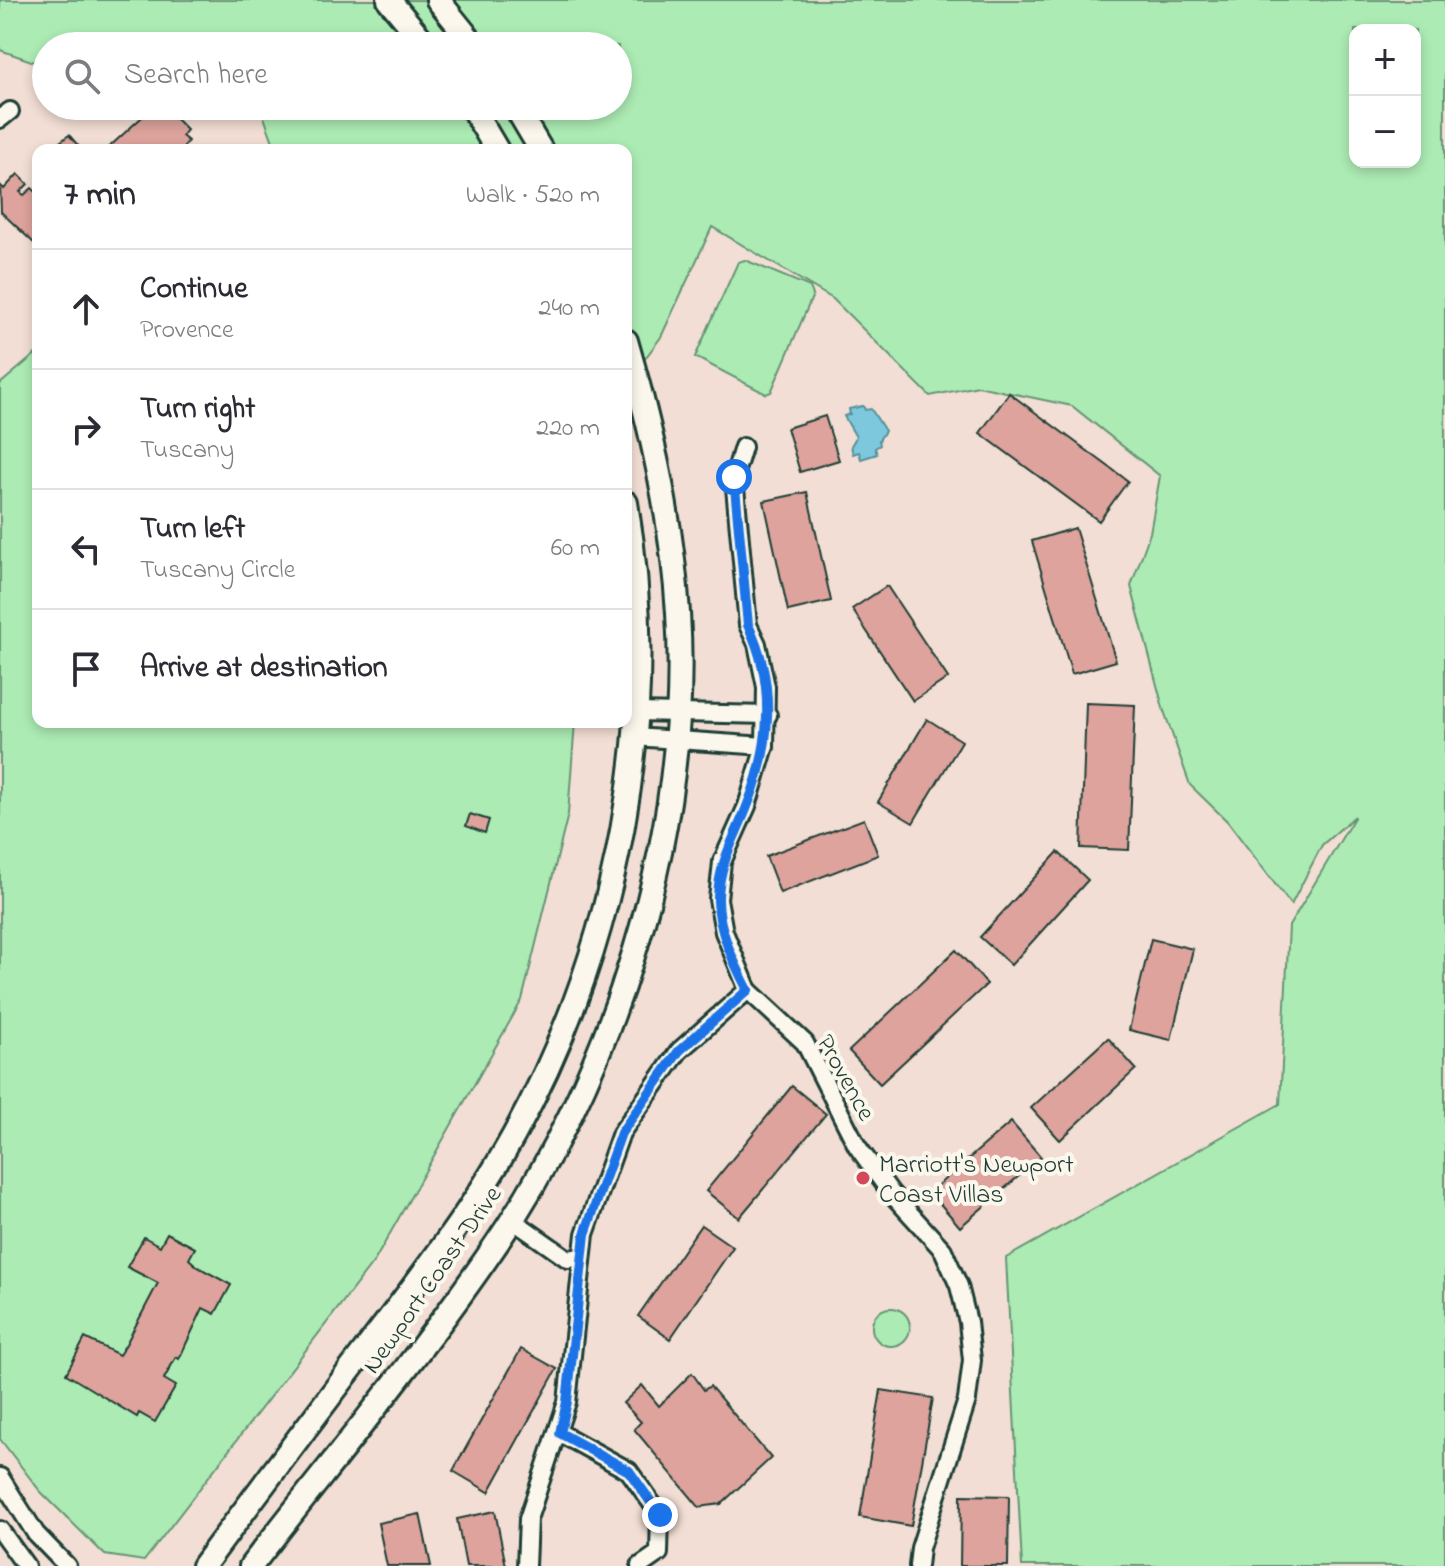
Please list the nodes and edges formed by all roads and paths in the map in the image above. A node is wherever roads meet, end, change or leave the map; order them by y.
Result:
1 (389, 0) edge
2 (438, 0) edge
3 (415, 32) edge
4 (464, 32) edge
5 (479, 120) edge
6 (523, 120) edge
7 (493, 144) edge
8 (537, 144) edge
9 (632, 362) edge
10 (743, 447) dead end
11 (632, 566) edge
12 (637, 712) junction
13 (677, 713) junction
14 (768, 715) junction
15 (634, 737) junction
16 (674, 739) junction
17 (765, 746) junction
18 (748, 990) junction
19 (511, 1219) junction
20 (582, 1257) junction
21 (560, 1433) junction
22 (0, 1477) edge
23 (0, 1530) edge
24 (26, 1566) edge
25 (67, 1566) edge
26 (203, 1566) edge
27 (251, 1566) edge
28 (526, 1566) edge
29 (640, 1566) edge
30 (918, 1566) edge

1 - 3 main road
2 - 4 main road
5 - 7 main road
6 - 8 main road
9 - 13 main road, Newport Coast Drive
10 - 14 street, Provence
11 - 12 main road, Newport Coast Drive
12 - 13 street
12 - 15 main road, Newport Coast Drive
13 - 14 street
13 - 16 main road, Newport Coast Drive
14 - 17 street, Provence
15 - 16 street
15 - 26 main road, Newport Coast Drive
16 - 17 street
16 - 19 main road, Newport Coast Drive
17 - 18 street, Provence
18 - 20 street
18 - 30 street, Provence
19 - 20 street
19 - 27 main road, Newport Coast Drive
20 - 21 street
21 - 28 street
21 - 29 street
22 - 25 street
23 - 24 street

